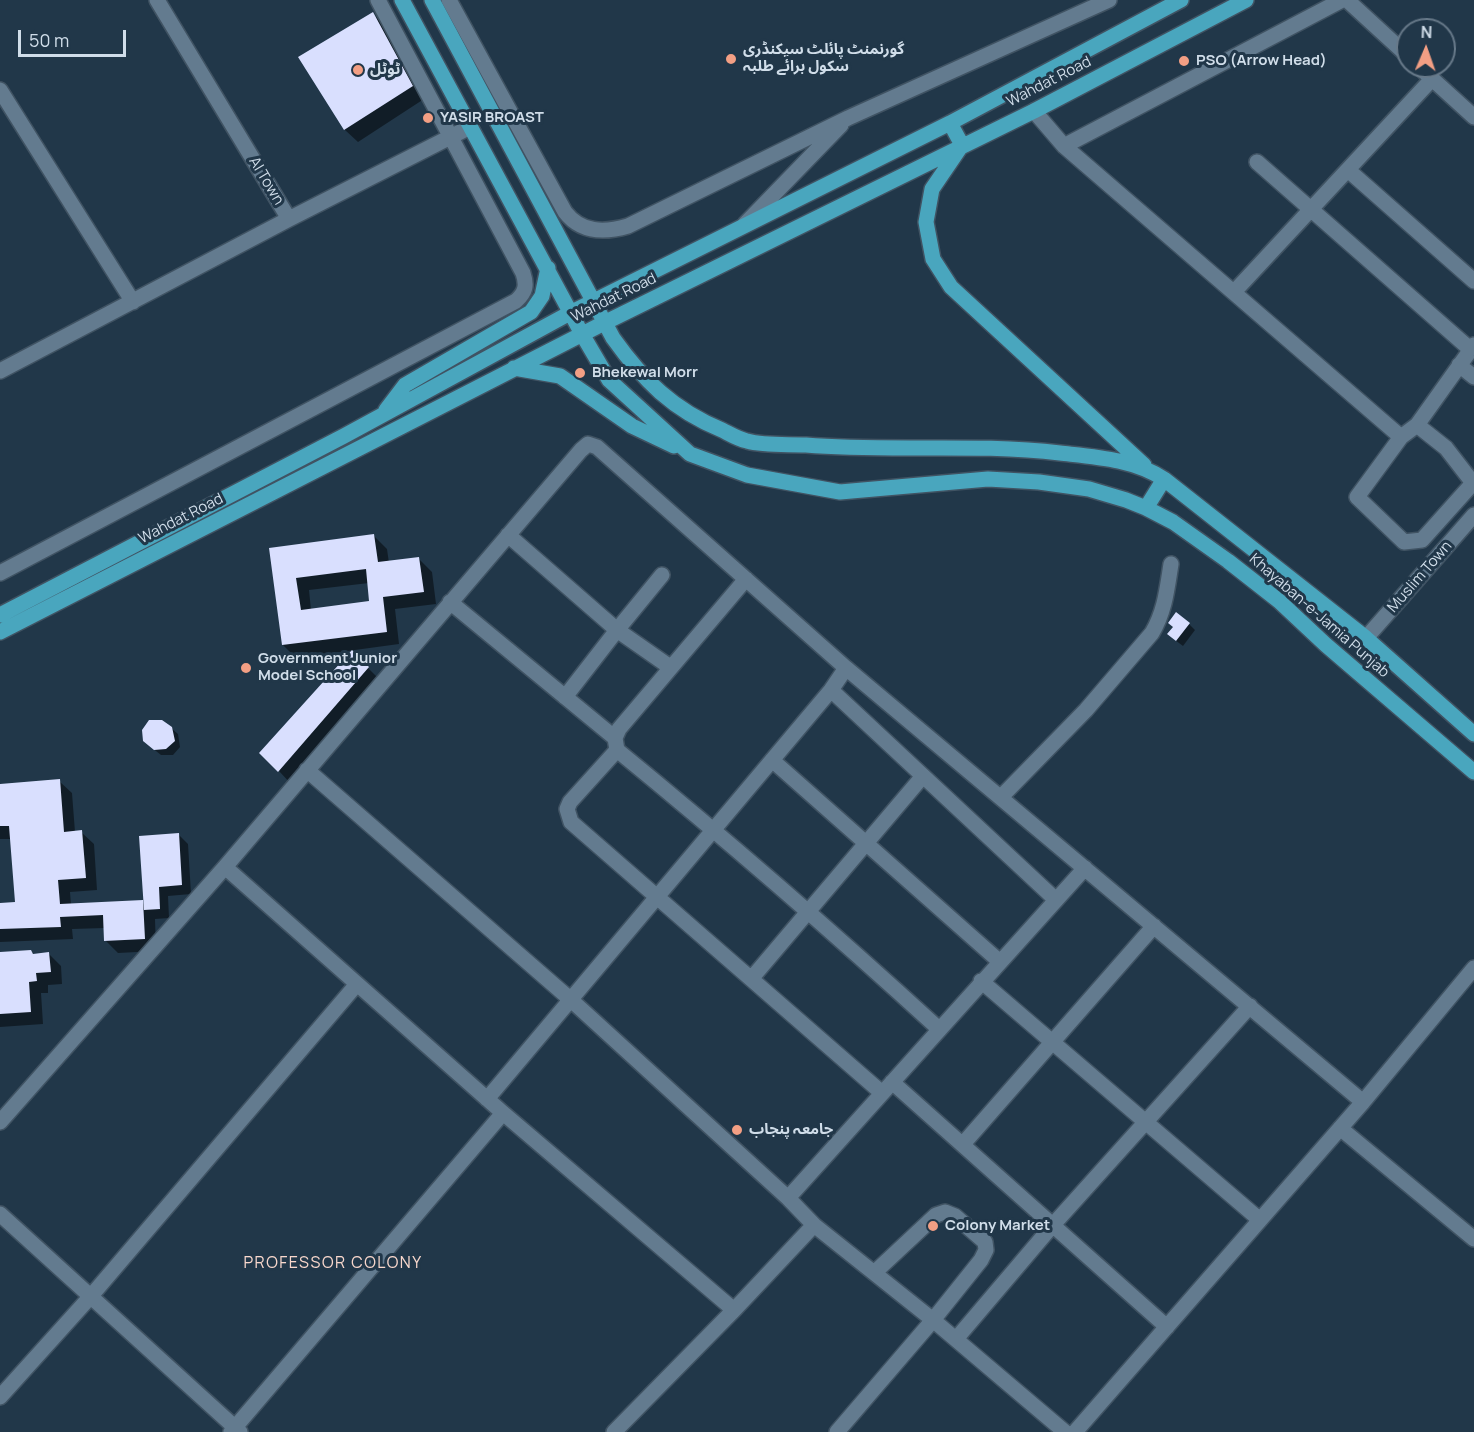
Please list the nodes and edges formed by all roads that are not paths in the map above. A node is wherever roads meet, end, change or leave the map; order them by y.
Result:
1 (157, 0) edge
2 (378, 0) edge
3 (402, 0) edge
4 (432, 0) edge
5 (449, 0) edge
6 (1109, 0) edge
7 (1181, 0) edge
8 (1246, 0) edge
9 (1342, 0) edge
10 (1347, 0) edge
11 (1224, 5) edge
12 (1396, 45) edge
13 (1432, 79) joint
14 (0, 90) edge
15 (1034, 111) junction
16 (1474, 117) edge
17 (848, 118) junction
18 (950, 123) junction
19 (470, 127) junction
20 (451, 137) junction
21 (962, 145) junction
22 (1064, 146) junction
23 (1257, 162) dead end
24 (541, 167) junction
25 (1348, 170) junction
26 (526, 175) junction
27 (1311, 209) junction
28 (289, 219) junction
29 (743, 226) junction
30 (548, 268) junction
31 (1474, 281) edge
32 (1234, 292) junction
33 (133, 302) junction
34 (593, 302) junction
35 (570, 313) junction
36 (604, 323) junction
37 (582, 334) junction
38 (1472, 347) edge
39 (1459, 365) junction
40 (514, 368) junction
41 (0, 371) edge
42 (1474, 377) edge
43 (382, 414) junction
44 (1417, 425) junction
45 (1401, 437) junction
46 (690, 454) junction
47 (1148, 469) junction
48 (1164, 479) junction
49 (1146, 508) junction
50 (1474, 515) edge
51 (508, 535) junction
52 (103, 561) junction
53 (1171, 564) dead end
54 (0, 573) edge
55 (662, 575) dead end
56 (112, 576) junction
57 (746, 579) junction
58 (450, 602) junction
59 (0, 615) edge
60 (617, 630) junction
61 (0, 632) edge
62 (1366, 638) junction
63 (670, 667) junction
64 (846, 668) junction
65 (831, 690) junction
66 (565, 697) junction
67 (1474, 734) edge
68 (616, 744) junction
69 (772, 760) junction
70 (307, 770) junction
71 (1474, 772) edge
72 (923, 776) junction
73 (1000, 797) junction
74 (714, 829) junction
75 (865, 844) junction
76 (225, 867) junction
77 (1085, 868) junction
78 (657, 897) junction
79 (1055, 899) junction
80 (809, 911) junction
81 (1154, 926) junction
82 (999, 962) junction
83 (1474, 968) edge
84 (751, 979) junction
85 (981, 981) junction
86 (357, 984) junction
87 (570, 999) junction
88 (1250, 1006) junction
89 (939, 1029) junction
90 (1052, 1041) junction
91 (887, 1088) junction
92 (487, 1098) junction
93 (1363, 1102) junction
94 (503, 1113) junction
95 (1145, 1121) junction
96 (0, 1122) edge
97 (1340, 1128) junction
98 (963, 1144) junction
99 (788, 1198) junction
100 (0, 1214) edge
101 (1260, 1220) junction
102 (814, 1225) junction
103 (1052, 1226) junction
104 (1474, 1239) edge
105 (874, 1273) junction
106 (91, 1296) junction
107 (734, 1310) junction
108 (933, 1320) junction
109 (1167, 1327) junction
110 (956, 1339) junction
111 (0, 1397) edge
112 (235, 1431) edge
113 (614, 1432) edge
114 (837, 1432) edge
115 (1065, 1432) edge
116 (1075, 1432) edge

1 - 28 street, AI Town
2 - 20 street
3 - 19 main road, Khayaban-e-Jamia Punjab
4 - 26 main road, Khayaban-e-Jamia Punjab
5 - 24 street
6 - 17 street
7 - 18 main road, Wahdat Road
8 - 11 main road, Wahdat Road
9 - 22 street
10 - 12 street
11 - 15 main road, Wahdat Road
13 - 16 street
13 - 25 street
14 - 33 street
15 - 21 main road, Wahdat Road
15 - 22 street
17 - 24 street
17 - 29 street
18 - 21 main road
18 - 29 main road, Wahdat Road
19 - 20 street, AI Town
19 - 30 main road, Khayaban-e-Jamia Punjab
20 - 28 street, AI Town
20 - 54 street
21 - 36 main road, Wahdat Road
21 - 47 main road
22 - 32 street
23 - 27 street
24 - 26 street
25 - 27 street
25 - 31 street
26 - 34 main road, Khayaban-e-Jamia Punjab
27 - 32 street
27 - 38 street
28 - 33 street
29 - 34 main road, Wahdat Road
30 - 35 main road, Khayaban-e-Jamia Punjab
30 - 43 main road
32 - 45 street
33 - 41 street
34 - 35 main road, Wahdat Road
34 - 36 main road, Khayaban-e-Jamia Punjab
35 - 37 main road, Khayaban-e-Jamia Punjab
35 - 43 main road, Wahdat Road
36 - 37 main road, Wahdat Road
36 - 47 main road, Khayaban-e-Jamia Punjab
37 - 40 main road, Wahdat Road
37 - 46 main road, Khayaban-e-Jamia Punjab
38 - 39 street
39 - 42 street
39 - 44 street
40 - 46 main road
40 - 56 main road, Wahdat Road
43 - 52 main road, Wahdat Road
44 - 45 street
44 - 45 street
46 - 49 main road, Khayaban-e-Jamia Punjab
47 - 48 main road, Khayaban-e-Jamia Punjab
48 - 49 main road
48 - 62 main road, Khayaban-e-Jamia Punjab
49 - 71 main road, Khayaban-e-Jamia Punjab
50 - 62 street, Muslim Town
51 - 57 street
51 - 58 street
51 - 60 street
52 - 56 main road
52 - 59 main road, Wahdat Road
53 - 73 street
55 - 60 street
56 - 61 main road, Wahdat Road
57 - 63 street
57 - 64 street
58 - 66 street
58 - 70 street
60 - 63 street
60 - 66 street
62 - 67 main road, Khayaban-e-Jamia Punjab
63 - 68 street
64 - 65 street
64 - 73 street
65 - 69 street
65 - 72 street
66 - 68 street
68 - 74 street
68 - 78 street
69 - 74 street
69 - 75 street
70 - 76 street
70 - 87 street
72 - 75 street
72 - 79 street
73 - 77 street
74 - 78 street
74 - 80 street
75 - 80 street
75 - 82 street
76 - 86 street
76 - 96 street
77 - 79 street
77 - 81 street
78 - 84 street
78 - 87 street
79 - 82 street
80 - 84 street
80 - 89 street
81 - 88 street
81 - 90 street
82 - 85 street
83 - 93 street
84 - 91 street
85 - 89 street
85 - 90 street
86 - 92 street
86 - 106 street
87 - 92 street
87 - 99 street
88 - 93 street
88 - 95 street
89 - 91 street
90 - 95 street
90 - 98 street
91 - 98 street
91 - 99 street
92 - 94 street
93 - 97 street
94 - 107 street
94 - 112 street
95 - 101 street
95 - 103 street
97 - 101 street
97 - 104 street
98 - 103 street
99 - 102 street
100 - 106 street
101 - 109 street
102 - 105 street
102 - 107 street
103 - 109 street
103 - 110 street
105 - 108 street
105 - 108 street
106 - 111 street
106 - 112 street
107 - 113 street
108 - 110 street
108 - 114 street
109 - 116 street
110 - 115 street

